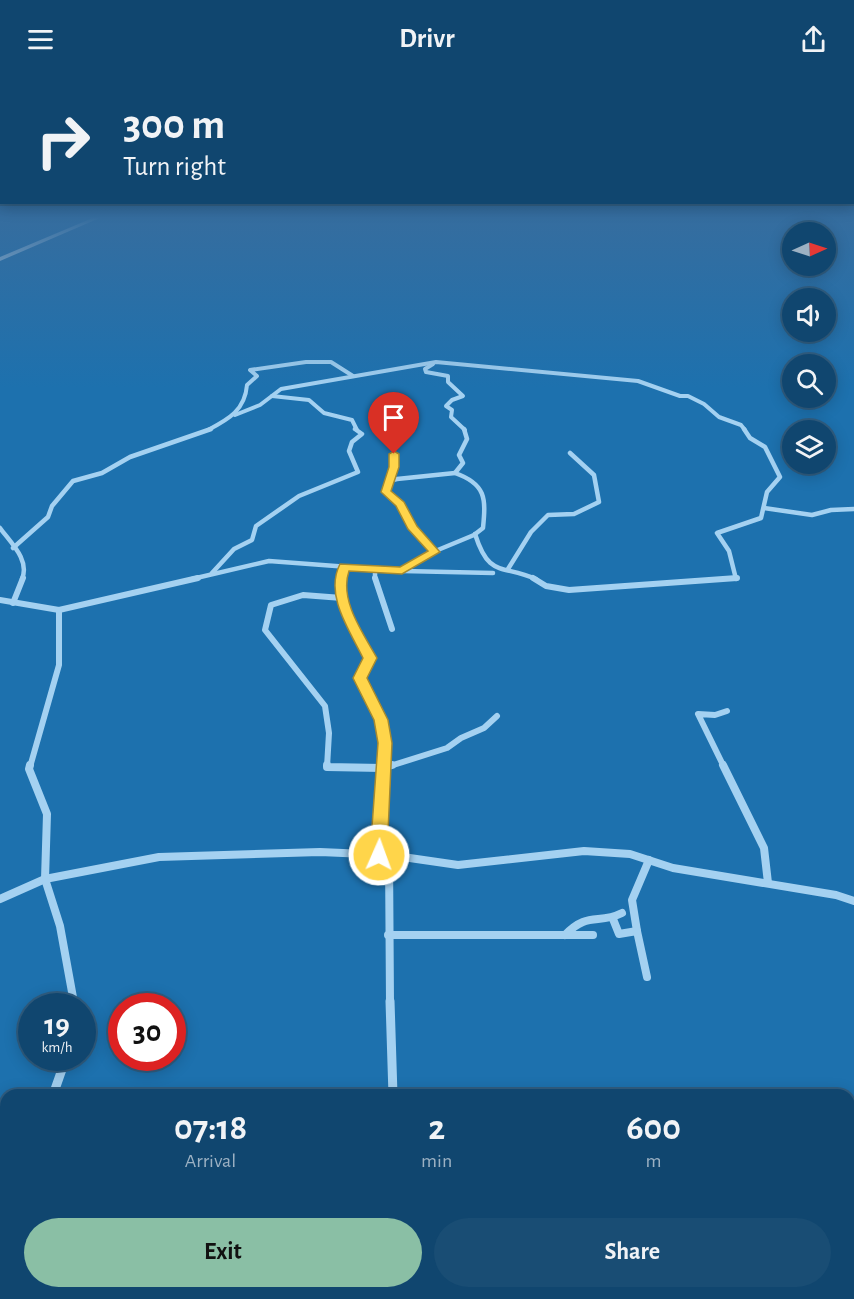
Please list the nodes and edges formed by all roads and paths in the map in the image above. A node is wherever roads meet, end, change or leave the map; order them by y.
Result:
1 (436, 362) junction
2 (353, 376) junction
3 (272, 396) junction
4 (236, 415) junction
5 (570, 453) dead end
6 (394, 454) dead end
7 (455, 472) junction
8 (389, 481) junction
9 (764, 508) junction
10 (854, 509) edge
11 (0, 528) edge
12 (475, 534) junction
13 (13, 548) junction
14 (435, 552) junction
15 (345, 567) junction
16 (375, 569) junction
17 (508, 569) junction
18 (402, 571) junction
19 (212, 573) junction
20 (493, 573) dead end
21 (342, 598) junction
22 (0, 600) edge
23 (13, 603) junction
24 (59, 610) junction
25 (392, 629) dead end
26 (727, 711) dead end
27 (497, 716) dead end
28 (382, 768) junction
29 (379, 855) junction
30 (389, 855) junction
31 (649, 860) junction
32 (45, 879) junction
33 (768, 883) junction
34 (0, 899) edge
35 (854, 901) edge
36 (622, 913) dead end
37 (613, 919) junction
38 (637, 931) junction
39 (388, 935) junction
40 (565, 935) junction
41 (593, 935) dead end
42 (647, 977) dead end
43 (73, 993) edge
44 (61, 1071) edge
45 (55, 1089) edge
46 (393, 1089) edge

1 - 2 street
1 - 7 street
1 - 9 street
2 - 3 street
2 - 4 street
3 - 4 street
3 - 19 street
4 - 13 street
5 - 17 street
6 - 8 street
7 - 8 street
7 - 12 street
8 - 14 street
9 - 10 street
9 - 17 street
11 - 13 street
12 - 14 street
12 - 17 street
13 - 23 street
14 - 18 street
15 - 16 street
15 - 19 street
15 - 21 street
16 - 18 street
16 - 25 street
18 - 20 street
19 - 24 street
21 - 28 street
21 - 28 street
22 - 23 street
23 - 24 street
24 - 32 street
26 - 33 street
27 - 28 street
28 - 29 street
29 - 30 street
29 - 32 street
30 - 31 street
30 - 39 street
31 - 33 street
31 - 38 street
32 - 34 street
32 - 43 street
33 - 35 street
36 - 37 street
37 - 38 street
37 - 40 street
38 - 42 street
39 - 40 street
39 - 46 street
40 - 41 street
44 - 45 street

